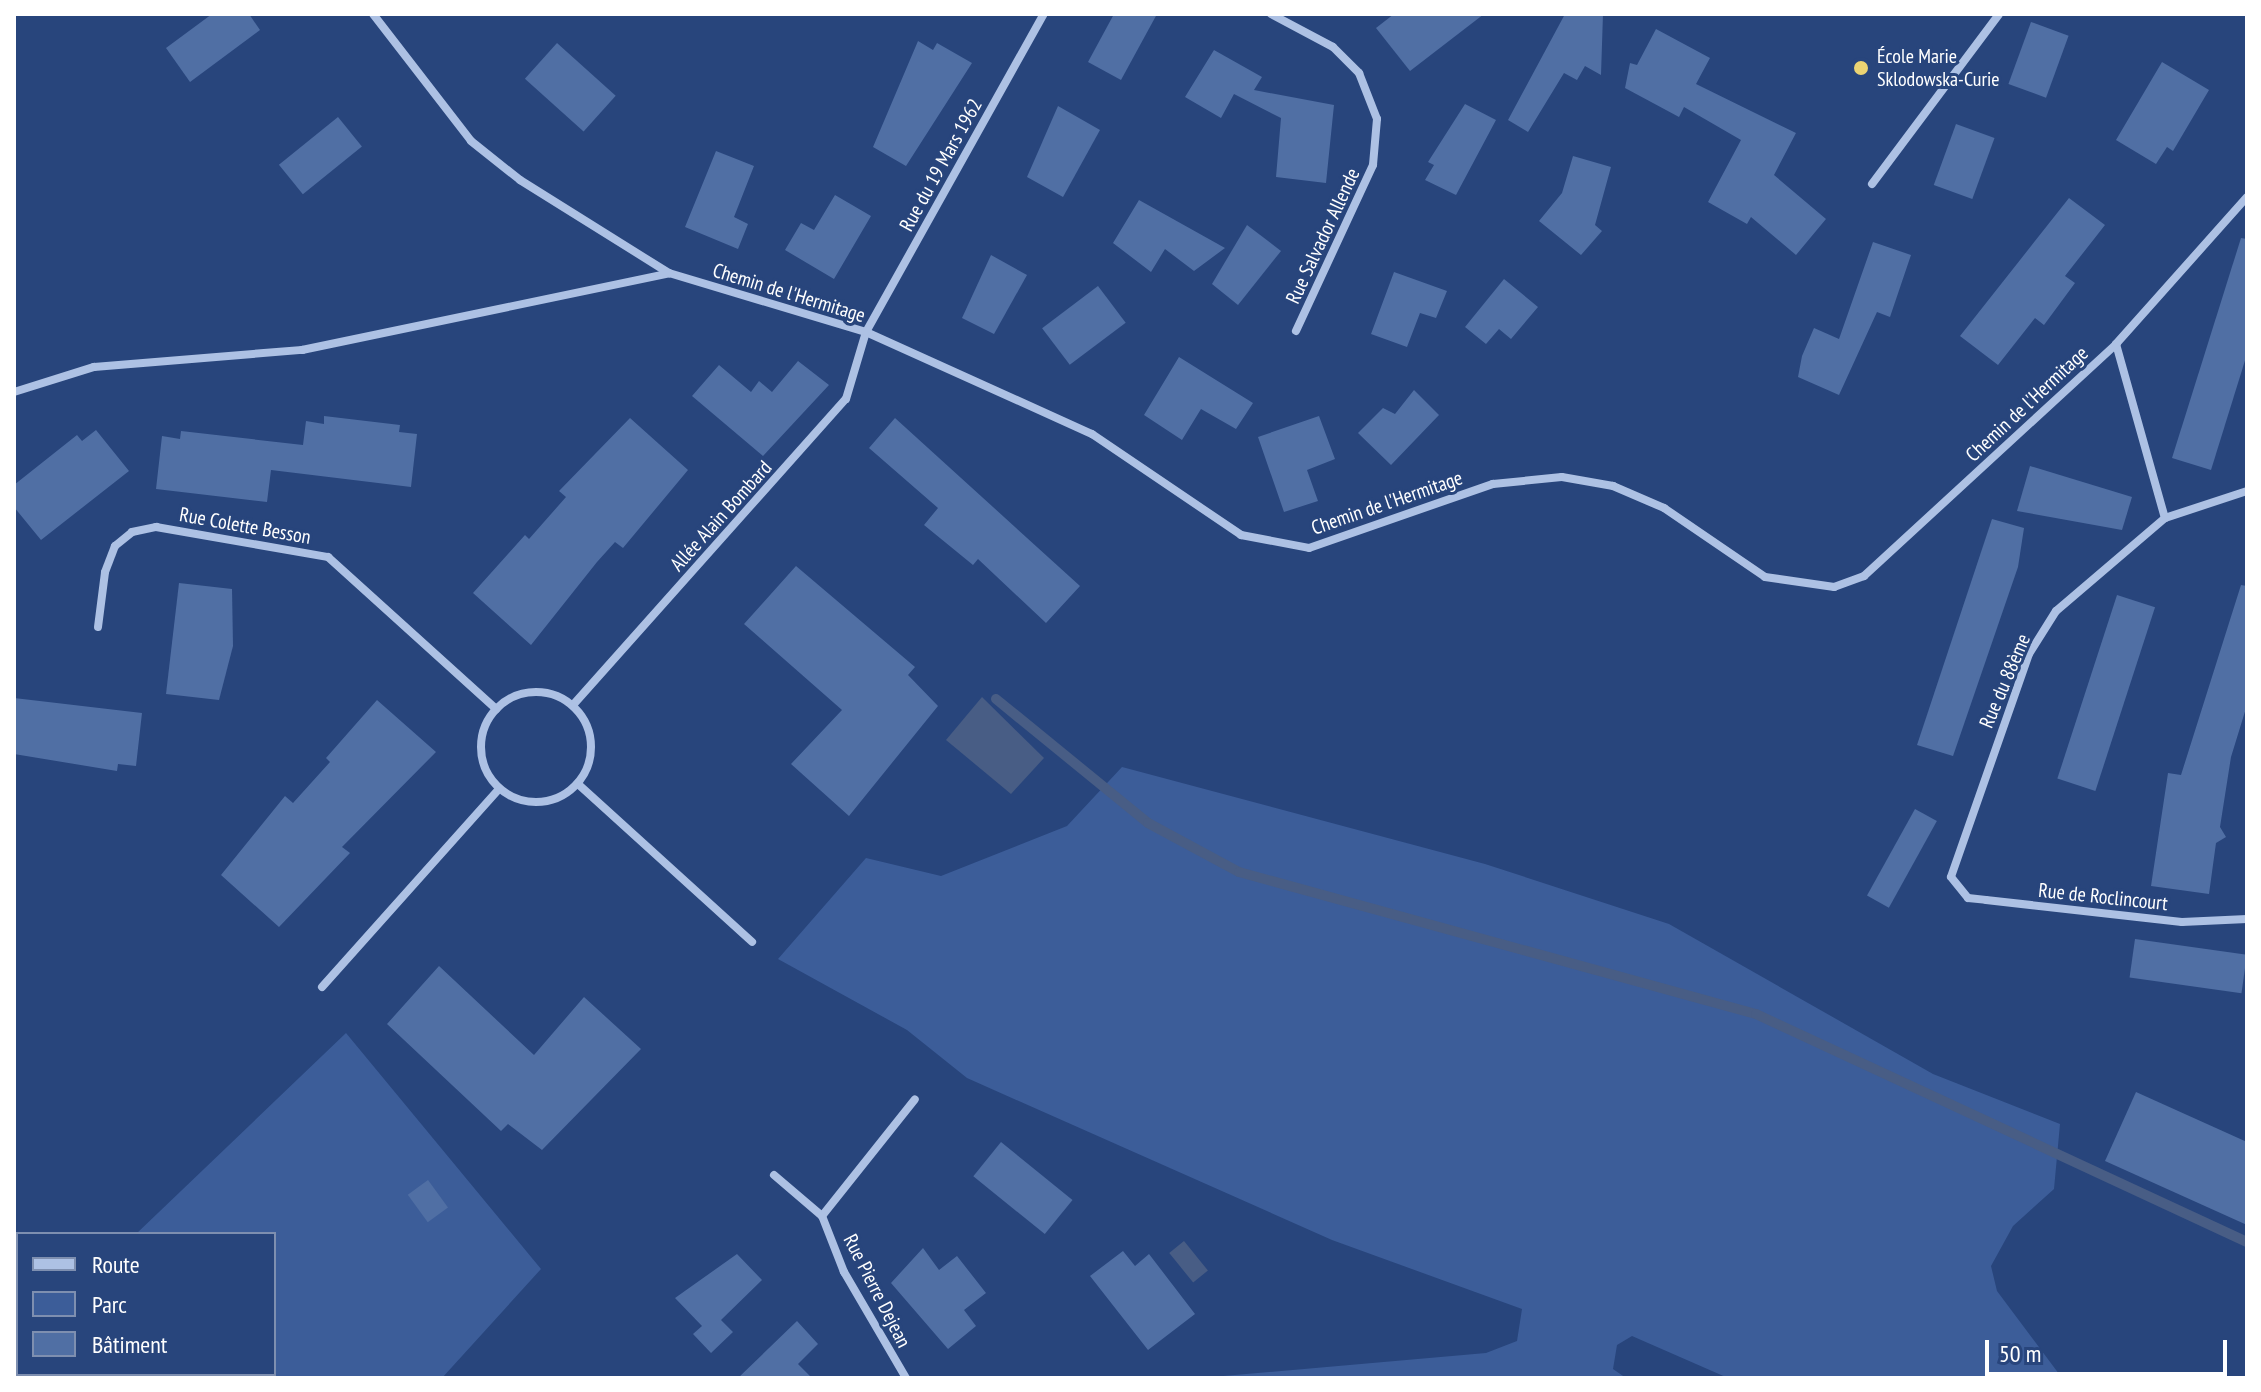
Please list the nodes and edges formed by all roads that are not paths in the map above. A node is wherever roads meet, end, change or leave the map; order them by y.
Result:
1 (373, 14) edge
2 (1044, 14) edge
3 (1271, 14) edge
4 (1999, 14) edge
5 (1872, 184) dead end
6 (2247, 197) edge
7 (669, 273) junction
8 (1296, 331) dead end
9 (866, 332) junction
10 (2116, 344) junction
11 (14, 392) edge
12 (2247, 491) edge
13 (2165, 518) junction
14 (98, 627) dead end
15 (573, 705) junction
16 (496, 709) junction
17 (578, 784) junction
18 (499, 789) junction
19 (1958, 891) joint
20 (2247, 919) edge
21 (752, 942) dead end
22 (322, 987) dead end
23 (915, 1099) dead end
24 (774, 1175) dead end
25 (822, 1216) junction
26 (906, 1378) edge

1 - 7 street, Chemin de l'Hermitage
2 - 9 street, Rue du 19 Mars 1962
3 - 8 street, Rue Salvador Allende
4 - 5 street
6 - 10 street, Chemin de l'Hermitage
7 - 9 street, Chemin de l'Hermitage
7 - 11 street
9 - 10 street, Chemin de l'Hermitage
9 - 15 street, Allée Alain Bombard
10 - 13 street
12 - 13 street, Rue du 88ème
13 - 19 street, Rue du 88ème
14 - 16 street, Rue Colette Besson
15 - 16 street
15 - 17 street
16 - 18 street
17 - 18 street
17 - 21 street
18 - 22 street
19 - 20 street, Rue de Roclincourt
23 - 25 street, Rue Pierre Dejean
24 - 25 street, Rue Pierre Dejean
25 - 26 street, Rue Pierre Dejean

